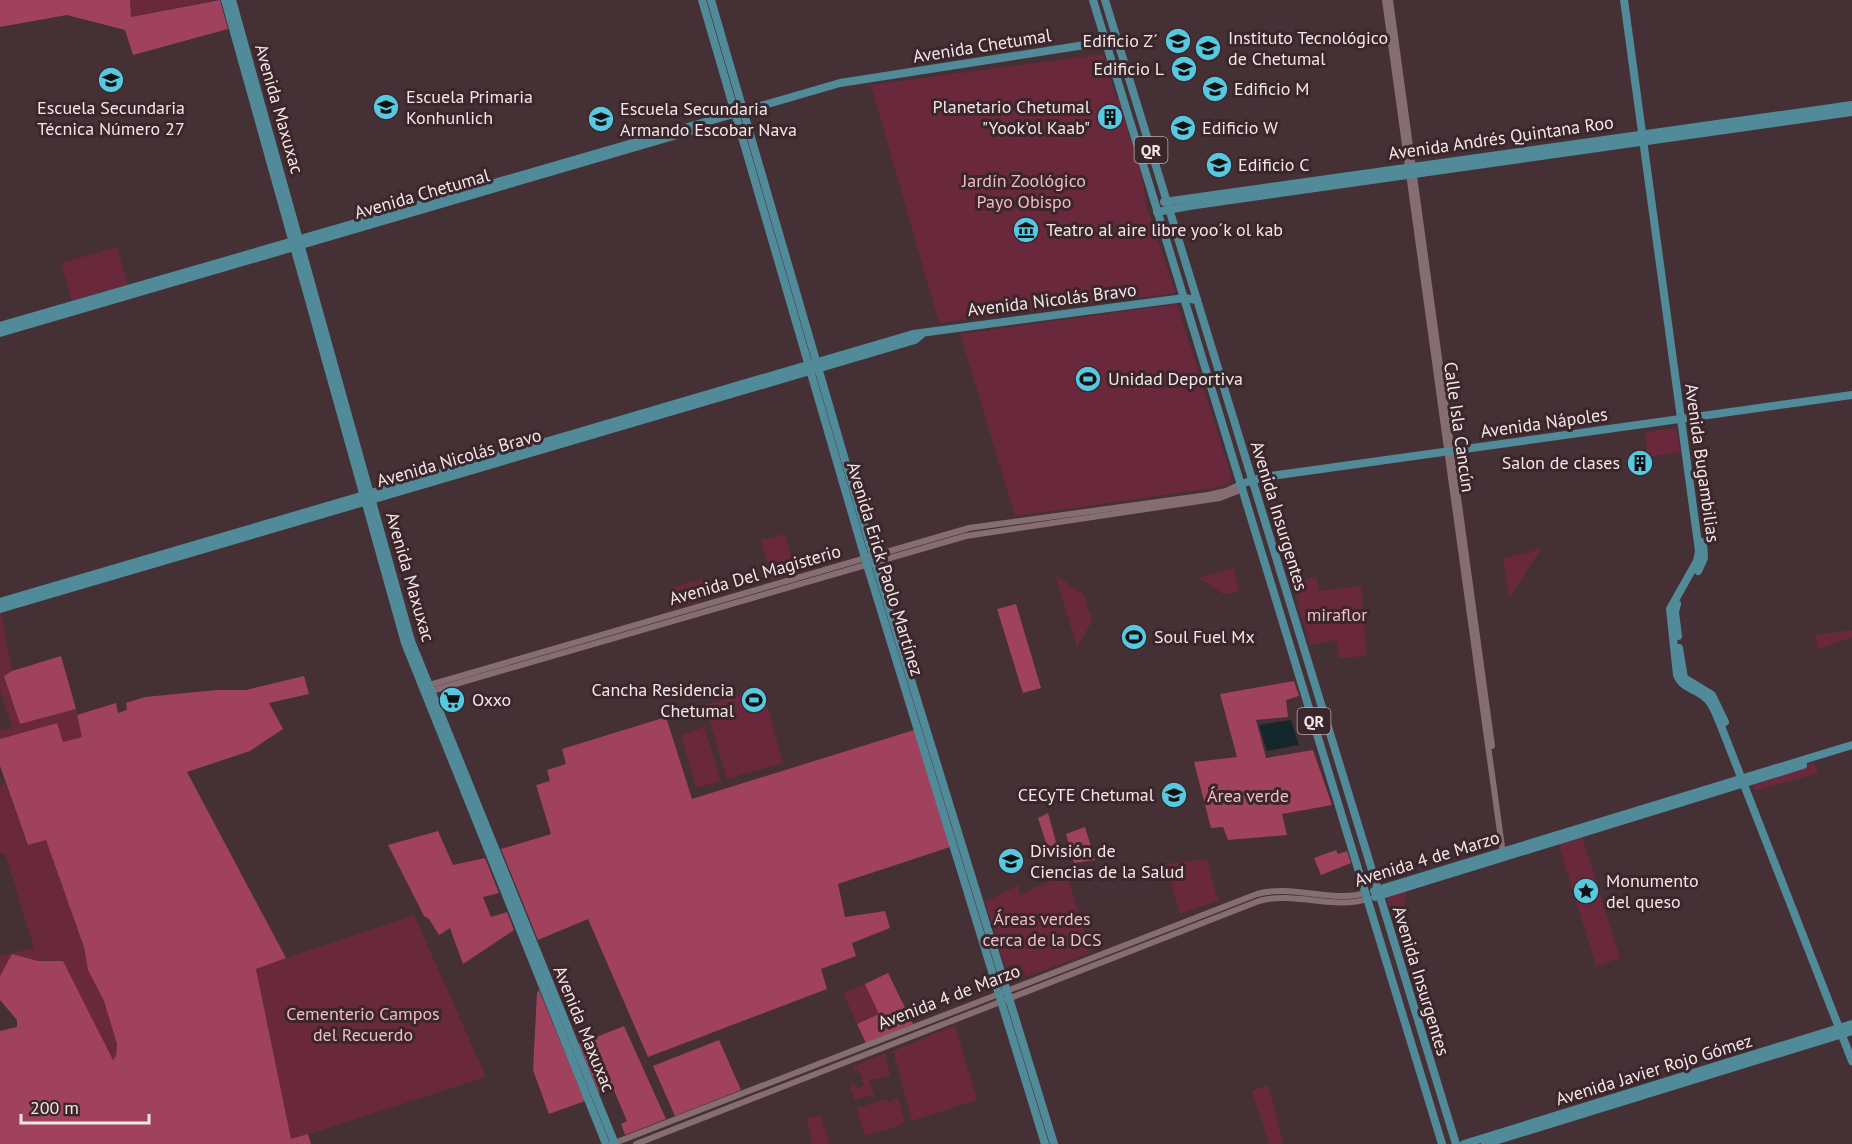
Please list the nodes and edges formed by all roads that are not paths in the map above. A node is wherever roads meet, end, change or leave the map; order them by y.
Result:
1 (225, 0) edge
2 (232, 0) edge
3 (702, 0) edge
4 (711, 0) edge
5 (1093, 0) edge
6 (1105, 0) edge
7 (1385, 0) edge
8 (1390, 0) edge
9 (1624, 0) edge
10 (1629, 0) edge
11 (1117, 40) junction
12 (1106, 43) junction
13 (1852, 105) edge
14 (1852, 112) edge
15 (740, 114) junction
16 (1645, 137) junction
17 (1411, 170) junction
18 (1148, 180) junction
19 (1160, 180) junction
20 (1181, 198) junction
21 (1168, 205) junction
22 (1188, 206) junction
23 (1156, 208) junction
24 (1176, 232) junction
25 (297, 242) junction
26 (1196, 297) junction
27 (1184, 298) junction
28 (0, 326) edge
29 (0, 333) edge
30 (813, 366) junction
31 (1852, 395) edge
32 (1852, 400) edge
33 (1683, 421) junction
34 (1450, 453) junction
35 (1253, 482) junction
36 (1242, 487) junction
37 (367, 497) junction
38 (870, 561) junction
39 (1289, 600) junction
40 (0, 602) edge
41 (1278, 603) junction
42 (0, 609) edge
43 (427, 689) junction
44 (1852, 745) edge
45 (1852, 750) edge
46 (1745, 780) junction
47 (1505, 854) junction
48 (1378, 893) junction
49 (1367, 896) junction
50 (1399, 959) junction
51 (1388, 962) junction
52 (1004, 996) junction
53 (1846, 1029) edge
54 (1852, 1048) edge
55 (1852, 1061) edge
56 (612, 1144) edge
57 (636, 1144) edge
58 (1045, 1144) edge
59 (1053, 1144) edge
60 (1442, 1144) edge
61 (1456, 1144) edge
62 (1464, 1144) edge
63 (1485, 1144) edge

1 - 25 main road, Avenida Maxuxac
2 - 25 main road, Avenida Maxuxac
3 - 15 main road, Avenida Erick Paolo Martínez
4 - 15 main road, Avenida Erick Paolo Martínez
5 - 12 main road, Avenida Insurgentes / QR
6 - 11 main road, Avenida Insurgentes / QR
7 - 17 street, Calle Isla Cancún
8 - 17 street, Calle Isla Cancún
9 - 16 main road, Avenida Bugambilias
10 - 16 main road, Avenida Bugambilias
11 - 12 main road, Avenida Chetumal
11 - 19 main road, Avenida Insurgentes / QR
12 - 15 main road, Avenida Chetumal
12 - 18 main road, Avenida Insurgentes / QR
13 - 16 main road, Avenida Andrés Quintana Roo
14 - 16 main road, Avenida Andrés Quintana Roo
15 - 25 main road, Avenida Chetumal
15 - 30 main road, Avenida Erick Paolo Martínez
16 - 17 main road, Avenida Andrés Quintana Roo
16 - 33 main road, Avenida Bugambilias
17 - 20 main road, Avenida Andrés Quintana Roo
17 - 22 main road, Avenida Andrés Quintana Roo
17 - 34 street, Calle Isla Cancún
18 - 19 main road
18 - 23 main road, Avenida Insurgentes / QR
19 - 20 main road
19 - 21 main road, Avenida Insurgentes / QR
20 - 21 main road, Avenida Andrés Quintana Roo
21 - 22 main road, Avenida Andrés Quintana Roo
21 - 23 main road, Avenida Andrés Quintana Roo
21 - 24 main road, Avenida Insurgentes / QR
22 - 24 main road
23 - 27 main road, Avenida Insurgentes / QR
24 - 26 main road, Avenida Insurgentes / QR
25 - 28 main road, Avenida Chetumal
25 - 29 main road, Avenida Chetumal
25 - 37 main road, Avenida Maxuxac
26 - 27 main road, Avenida Nicolás Bravo
26 - 35 main road, Avenida Insurgentes / QR
27 - 30 main road, Avenida Nicolás Bravo
27 - 36 main road, Avenida Insurgentes / QR
30 - 37 main road, Avenida Nicolás Bravo
30 - 38 main road, Avenida Erick Paolo Martínez
31 - 33 main road, Avenida Nápoles
32 - 33 main road, Avenida Nápoles
33 - 34 main road, Avenida Nápoles
33 - 46 main road, Avenida Bugambilias
34 - 35 main road, Avenida Nápoles
34 - 47 street, Calle Isla Cancún
35 - 36 main road, Avenida Nápoles
35 - 39 main road, Avenida Insurgentes / QR
36 - 38 street, Avenida Del Magisterio
36 - 41 main road, Avenida Insurgentes / QR
37 - 40 main road, Avenida Nicolás Bravo
37 - 42 main road, Avenida Nicolás Bravo
37 - 43 main road, Avenida Maxuxac
38 - 43 street, Avenida Del Magisterio
38 - 52 main road, Avenida Erick Paolo Martínez
39 - 41 main road
39 - 48 main road, Avenida Insurgentes / QR
41 - 49 main road, Avenida Insurgentes / QR
43 - 56 main road, Avenida Maxuxac
44 - 46 main road, Avenida 4 de Marzo
45 - 46 main road, Avenida 4 de Marzo
46 - 47 main road, Avenida 4 de Marzo
46 - 53 main road, Avenida Bugambilias
47 - 48 main road, Avenida 4 de Marzo
48 - 49 main road, Avenida 4 de Marzo
48 - 50 main road, Avenida Insurgentes / QR
49 - 51 main road, Avenida Insurgentes / QR
49 - 52 street, Avenida 4 de Marzo
50 - 51 main road
50 - 61 main road, Avenida Insurgentes / QR
51 - 60 main road, Avenida Insurgentes / QR
52 - 56 street, Avenida 4 de Marzo
52 - 57 street, Avenida 4 de Marzo
52 - 58 main road, Avenida Erick Paolo Martínez
52 - 59 main road, Avenida Erick Paolo Martínez
53 - 54 main road, Avenida Bugambilias
53 - 55 main road, Avenida Bugambilias
53 - 62 main road, Avenida Javier Rojo Gómez
53 - 63 main road, Avenida Javier Rojo Gómez

